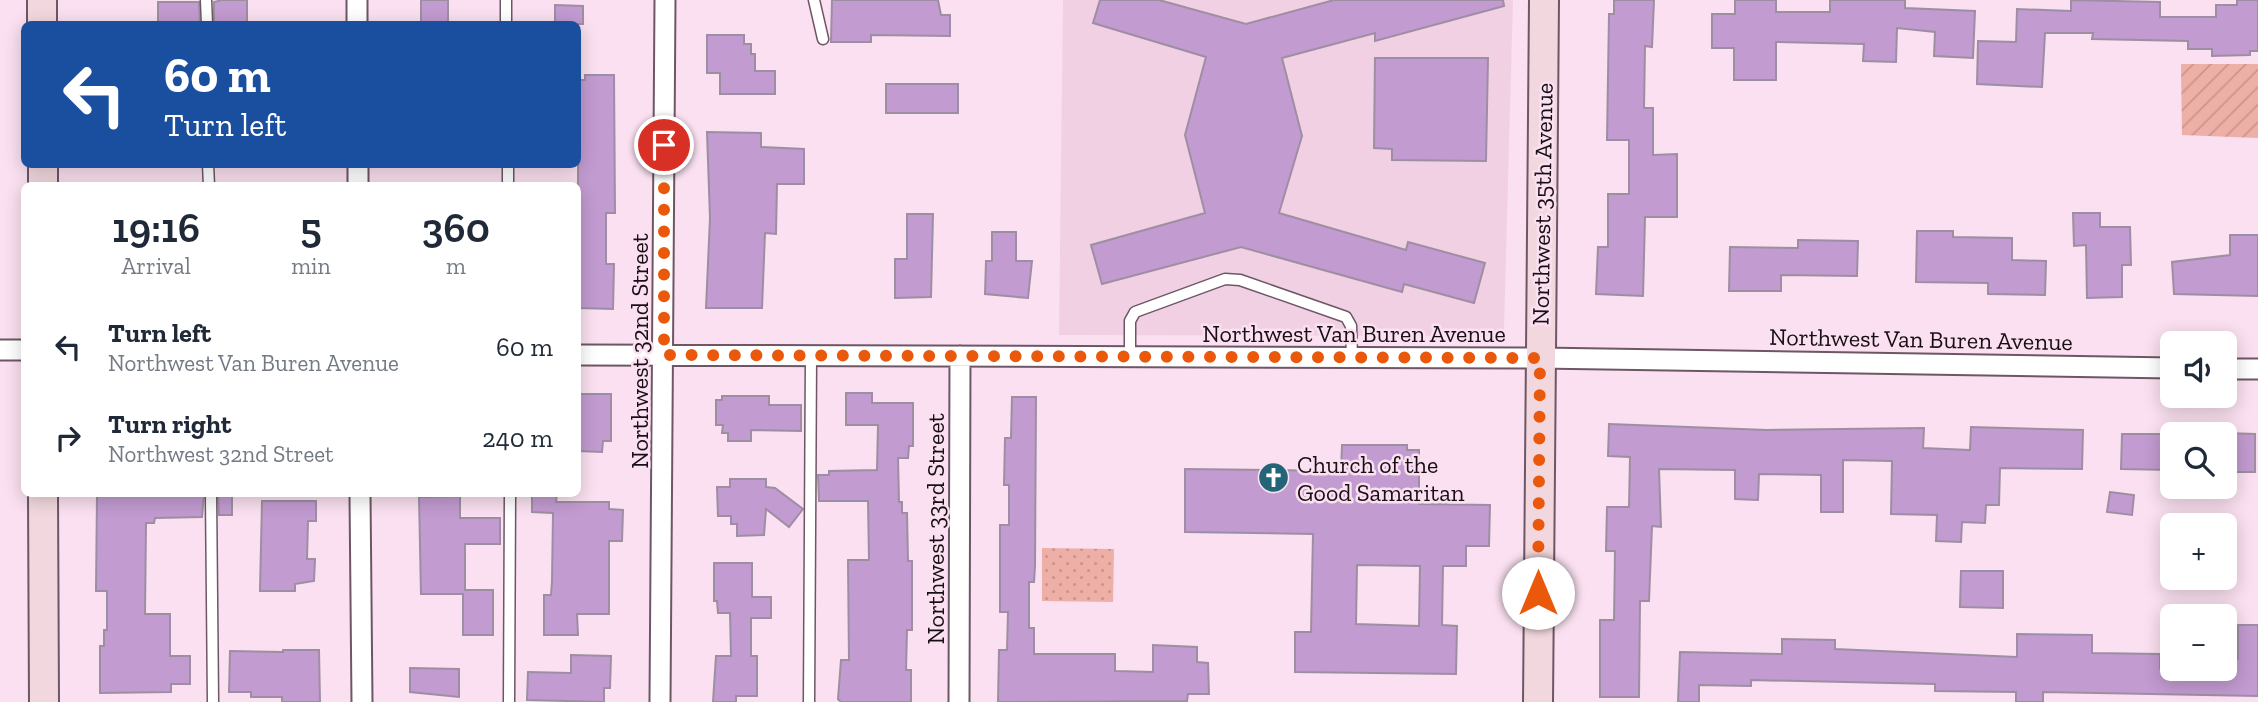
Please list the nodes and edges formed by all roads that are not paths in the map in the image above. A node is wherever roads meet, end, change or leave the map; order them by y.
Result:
1 (42, 0) edge
2 (206, 0) edge
3 (357, 0) edge
4 (506, 0) edge
5 (665, 0) edge
6 (814, 0) edge
7 (1544, 0) edge
8 (42, 21) edge
9 (207, 21) edge
10 (357, 21) edge
11 (506, 21) edge
12 (822, 39) dead end
13 (0, 350) edge
14 (21, 350) edge
15 (581, 355) edge
16 (664, 355) junction
17 (811, 356) junction
18 (960, 356) junction
19 (1130, 357) junction
20 (1352, 357) junction
21 (1540, 358) junction
22 (2160, 368) edge
23 (2237, 369) edge
24 (2258, 369) edge
25 (43, 497) edge
26 (211, 497) edge
27 (360, 497) edge
28 (510, 497) edge
29 (44, 702) edge
30 (213, 702) edge
31 (362, 702) edge
32 (509, 702) edge
33 (660, 702) edge
34 (809, 702) edge
35 (959, 702) edge
36 (1538, 702) edge

1 - 8 main road
2 - 9 lane
3 - 10 street
4 - 11 lane
5 - 16 street, Northwest 32nd Street
6 - 12 lane
7 - 21 main road, Northwest 35th Avenue
13 - 14 street
15 - 16 street, Northwest Van Buren Avenue
16 - 17 street, Northwest Van Buren Avenue
16 - 33 street, Northwest 32nd Street
17 - 18 street, Northwest Van Buren Avenue
17 - 34 lane
18 - 19 street, Northwest Van Buren Avenue
18 - 35 street, Northwest 33rd Street
19 - 20 street, Northwest Van Buren Avenue
19 - 20 lane
20 - 21 street, Northwest Van Buren Avenue
21 - 22 street, Northwest Van Buren Avenue
21 - 36 main road, Northwest 35th Avenue
23 - 24 street
25 - 29 main road
26 - 30 lane
27 - 31 street
28 - 32 lane

